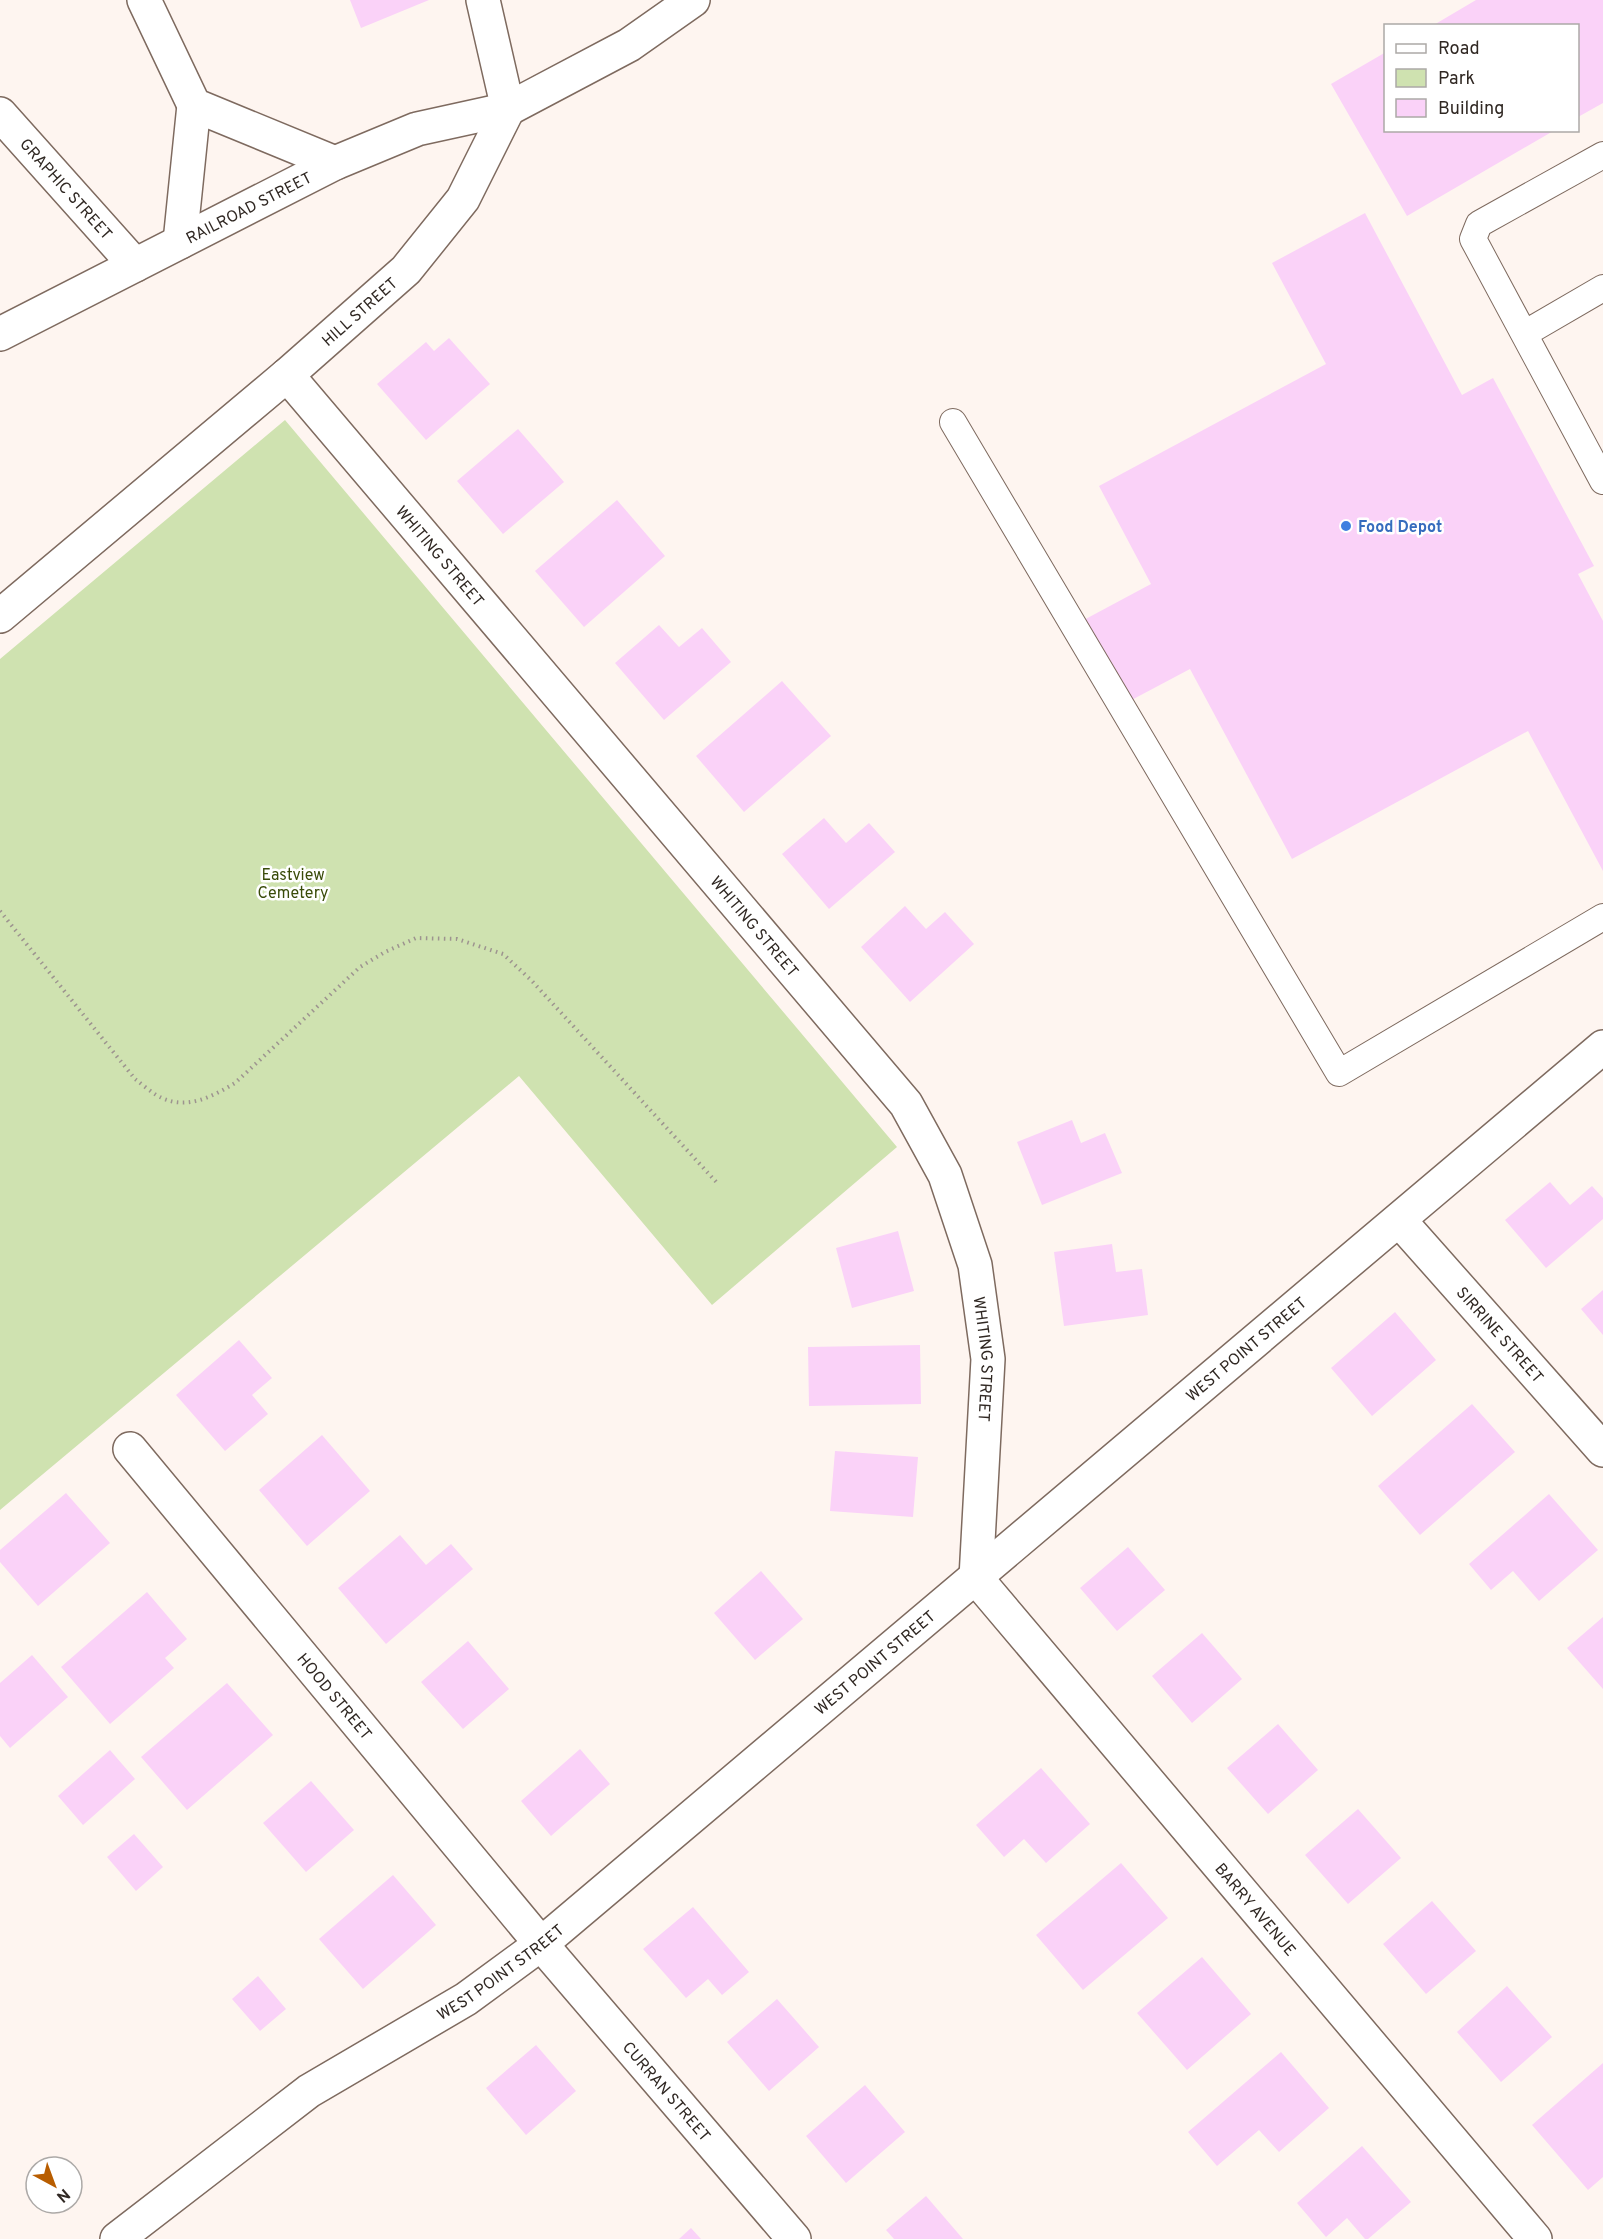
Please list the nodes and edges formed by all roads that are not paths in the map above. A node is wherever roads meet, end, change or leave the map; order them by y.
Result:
1 (144, 0) edge
2 (483, 0) edge
3 (693, 0) edge
4 (194, 105) junction
5 (508, 109) junction
6 (0, 114) edge
7 (1603, 155) edge
8 (335, 163) junction
9 (180, 242) junction
10 (135, 265) junction
11 (1603, 288) edge
12 (0, 334) edge
13 (1524, 334) junction
14 (287, 375) junction
15 (952, 422) dead end
16 (1603, 481) edge
17 (0, 616) edge
18 (1598, 930) edge
19 (1603, 1047) edge
20 (1399, 1220) junction
21 (130, 1449) dead end
22 (1603, 1450) edge
23 (976, 1578) junction
24 (541, 1944) junction
25 (117, 2239) edge
26 (794, 2239) edge
27 (1535, 2239) edge

1 - 4 street
2 - 5 street
3 - 5 street
4 - 8 street
4 - 9 street
5 - 8 street, RAILROAD STREET
5 - 14 street, HILL STREET
6 - 10 street, GRAPHIC STREET
7 - 13 lane
8 - 9 street, RAILROAD STREET
9 - 10 street, RAILROAD STREET
10 - 12 street, RAILROAD STREET
11 - 13 lane
13 - 16 lane
14 - 17 street, HILL STREET
14 - 23 street, WHITING STREET
15 - 18 lane
19 - 20 street, WEST POINT STREET
20 - 22 street, SIRRINE STREET
20 - 23 street, WEST POINT STREET
21 - 24 street, HOOD STREET
23 - 24 street, WEST POINT STREET
23 - 27 street, BARRY AVENUE
24 - 25 street, WEST POINT STREET
24 - 26 street, CURRAN STREET

